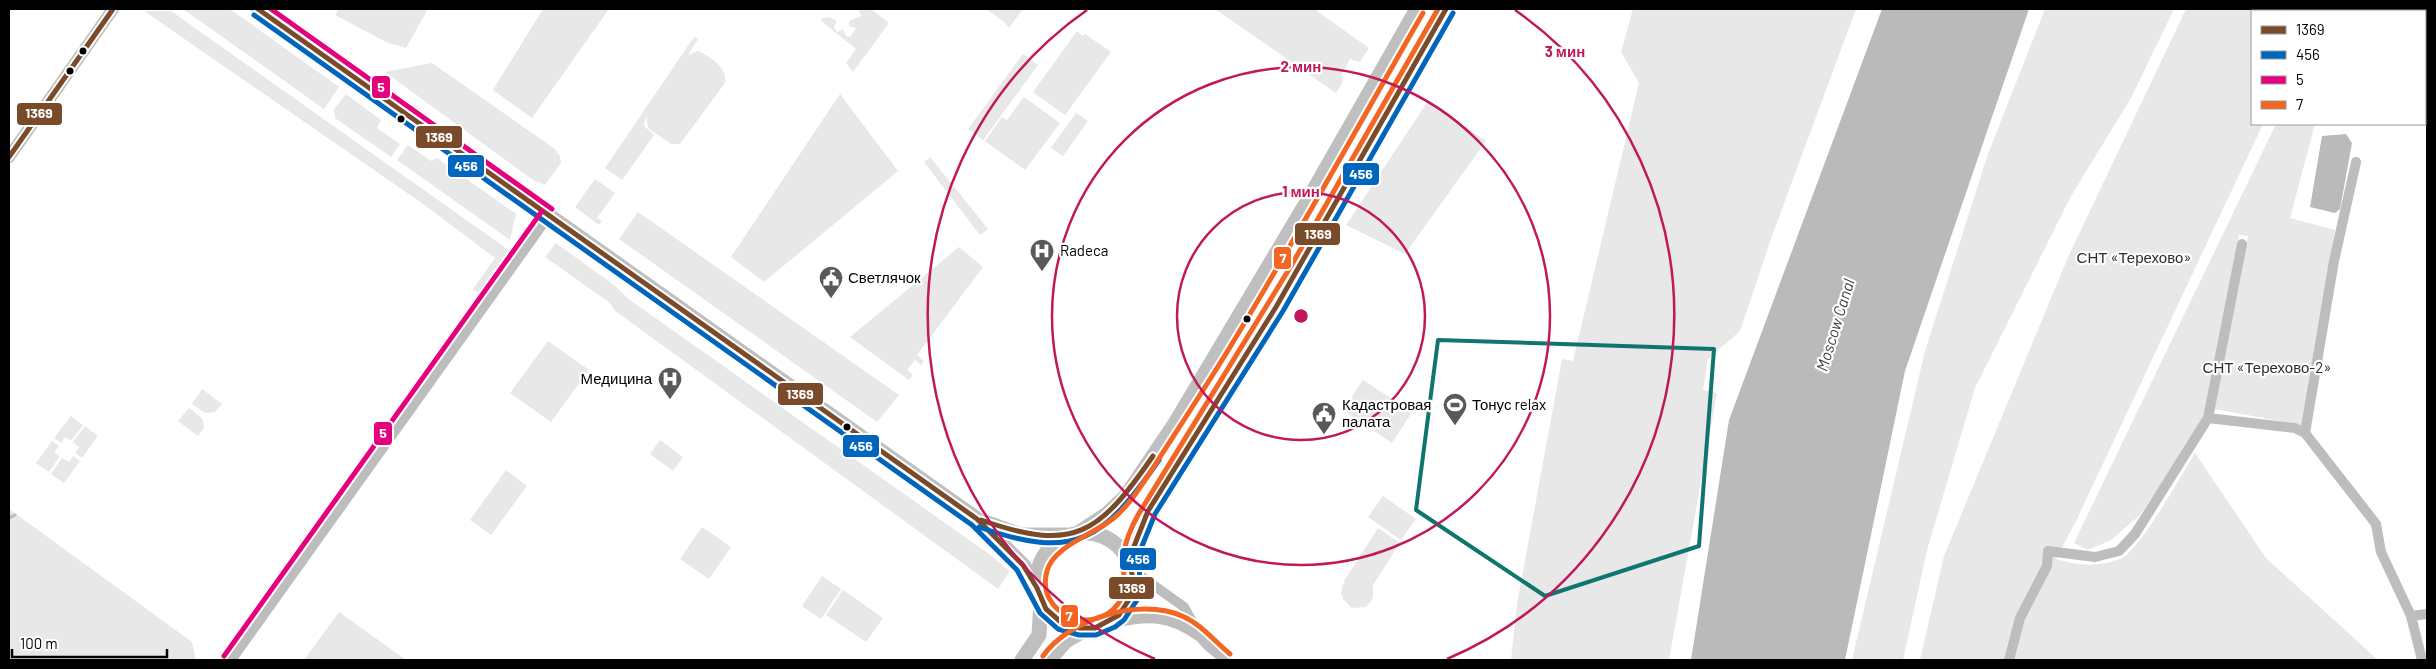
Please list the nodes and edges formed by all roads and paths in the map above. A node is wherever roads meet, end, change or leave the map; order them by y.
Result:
1 (113, 9) edge
2 (258, 9) edge
3 (1417, 9) edge
4 (1446, 9) edge
5 (9, 157) edge
6 (2356, 162) dead end
7 (548, 215) junction
8 (2242, 244) dead end
9 (2208, 418) junction
10 (2305, 433) junction
11 (977, 519) junction
12 (1075, 534) junction
13 (1131, 567) junction
14 (1039, 594) junction
15 (2427, 614) edge
16 (2412, 616) junction
17 (1095, 627) junction
18 (1201, 638) junction
19 (230, 660) edge
20 (1022, 660) edge
21 (1049, 660) edge
22 (1225, 660) edge
23 (2009, 660) edge
24 (2422, 660) edge

1 - 5 street
2 - 7 main road
3 - 12 main road
4 - 13 main road
6 - 10 street
7 - 11 main road
7 - 19 street
8 - 9 street
9 - 10 street
9 - 23 street
10 - 16 street
11 - 12 main road
11 - 14 main road
12 - 13 main road
12 - 14 main road
13 - 17 main road
13 - 18 street
14 - 17 main road
14 - 20 main road
15 - 16 street
16 - 24 street
17 - 18 street
17 - 21 main road
18 - 22 street

